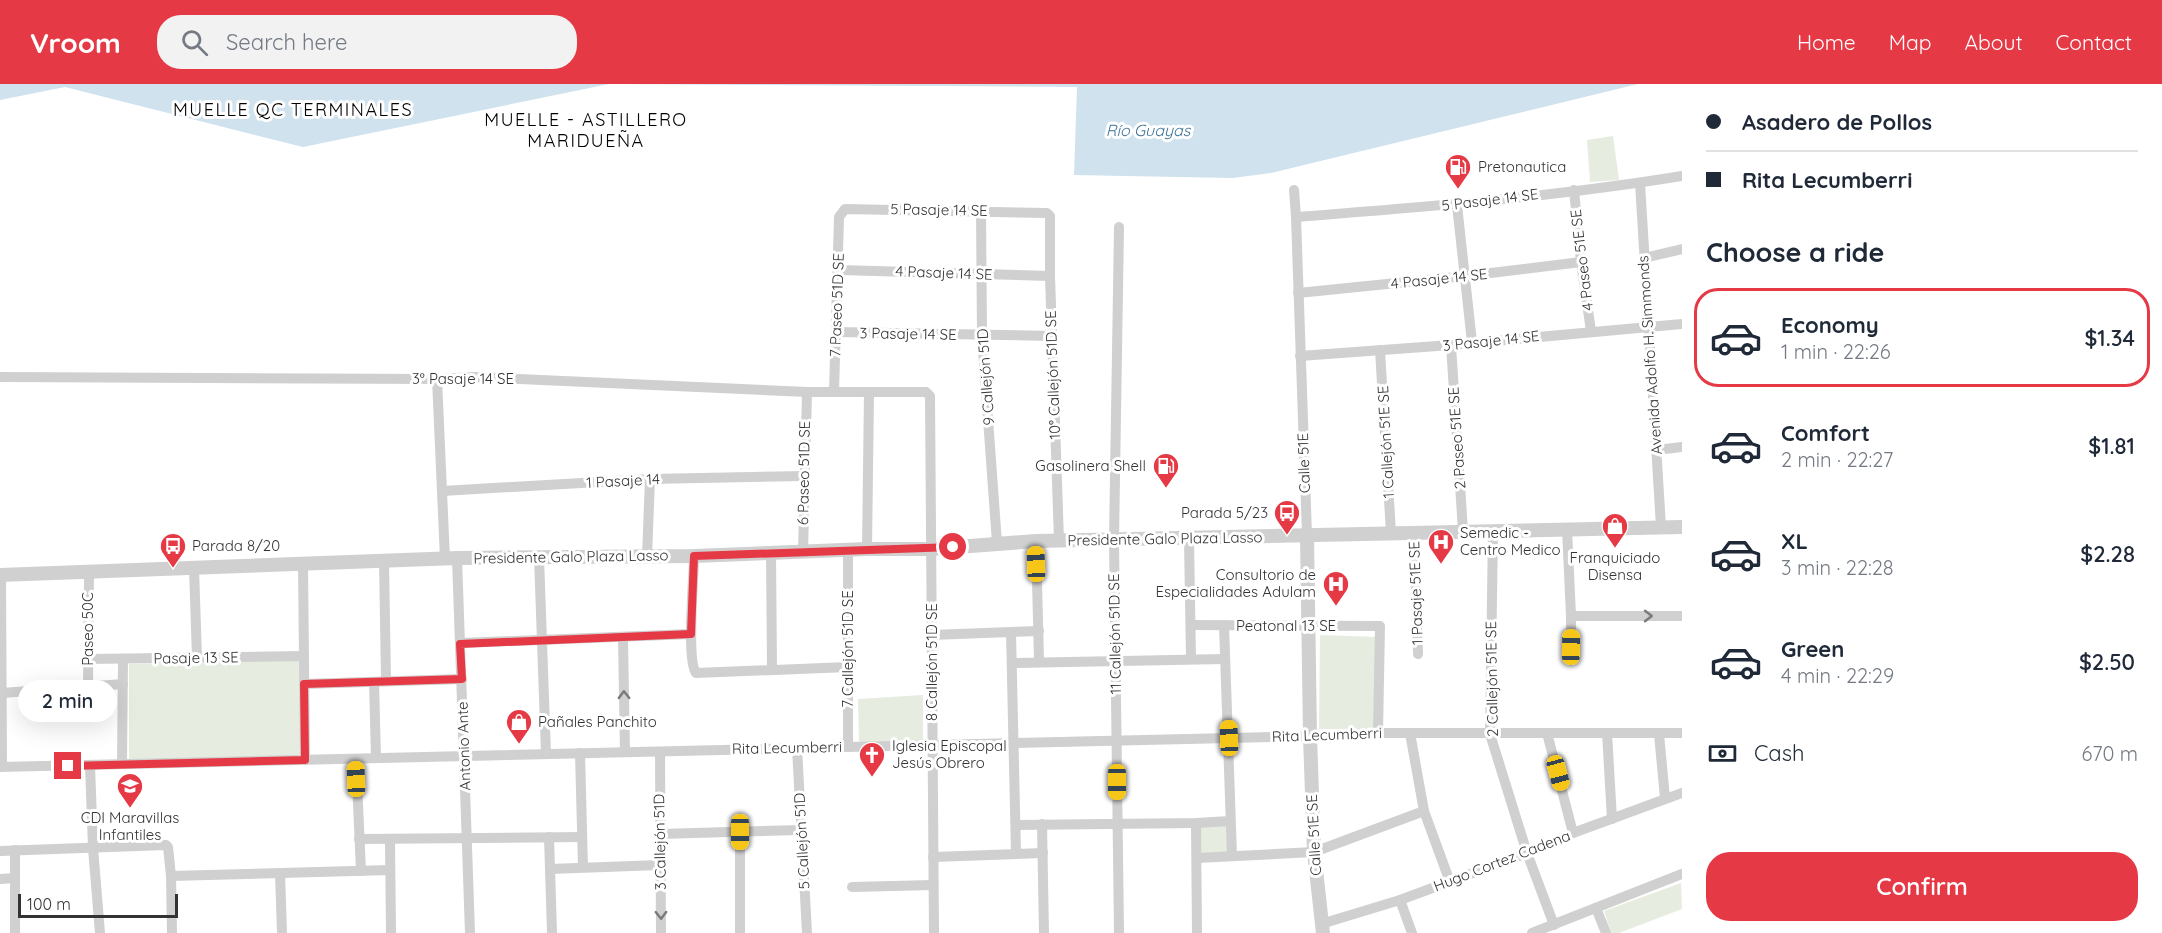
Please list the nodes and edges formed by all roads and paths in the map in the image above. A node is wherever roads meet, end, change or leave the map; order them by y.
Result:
1 (1682, 176) edge
2 (1640, 183) junction
3 (1294, 190) dead end
4 (1574, 190) junction
5 (1457, 205) junction
6 (981, 210) junction
7 (1044, 212) joint
8 (839, 217) joint
9 (1296, 217) junction
10 (1119, 227) dead end
11 (1682, 249) edge
12 (1644, 258) junction
13 (1581, 262) junction
14 (839, 270) junction
15 (982, 275) junction
16 (1050, 276) junction
17 (1466, 276) junction
18 (1298, 293) junction
19 (1682, 324) edge
20 (1649, 327) junction
21 (1591, 331) junction
22 (836, 332) junction
23 (982, 336) junction
24 (1052, 336) junction
25 (1472, 342) junction
26 (1451, 345) junction
27 (1380, 350) junction
28 (1300, 356) junction
29 (0, 377) edge
30 (437, 379) junction
31 (807, 392) junction
32 (834, 392) junction
33 (926, 392) joint
34 (869, 393) junction
35 (1682, 447) edge
36 (1657, 450) junction
37 (804, 476) junction
38 (650, 479) junction
39 (442, 491) junction
40 (1661, 527) junction
41 (1682, 527) edge
42 (1567, 529) junction
43 (1492, 530) junction
44 (1463, 531) junction
45 (1414, 532) junction
46 (1391, 533) junction
47 (1307, 535) junction
48 (1189, 539) junction
49 (1114, 540) junction
50 (1036, 541) junction
51 (1059, 541) junction
52 (997, 543) junction
53 (867, 549) junction
54 (931, 549) junction
55 (849, 551) junction
56 (802, 553) junction
57 (771, 554) junction
58 (647, 556) junction
59 (694, 556) junction
60 (539, 557) junction
61 (451, 559) junction
62 (384, 561) junction
63 (303, 563) junction
64 (194, 568) junction
65 (88, 572) junction
66 (1, 574) edge
67 (1571, 616) junction
68 (1682, 616) edge
69 (1, 619) edge
70 (1191, 625) junction
71 (1224, 625) junction
72 (1309, 626) junction
73 (1039, 631) junction
74 (1011, 633) junction
75 (691, 634) junction
76 (931, 635) junction
77 (623, 638) junction
78 (542, 641) junction
79 (460, 644) junction
80 (1571, 647) dead end
81 (1418, 654) dead end
82 (304, 656) junction
83 (123, 658) junction
84 (197, 658) junction
85 (88, 659) junction
86 (1191, 659) junction
87 (1225, 659) junction
88 (1040, 661) junction
89 (1115, 661) junction
90 (1012, 663) junction
91 (848, 667) junction
92 (772, 669) junction
93 (462, 679) junction
94 (380, 682) junction
95 (123, 684) junction
96 (304, 684) junction
97 (88, 687) junction
98 (2, 693) junction
99 (1378, 733) junction
100 (1410, 733) junction
101 (1547, 733) junction
102 (1607, 733) junction
103 (1682, 733) edge
104 (1490, 734) junction
105 (1659, 734) junction
106 (1310, 736) junction
107 (1229, 738) junction
108 (1116, 741) junction
109 (1014, 743) junction
110 (932, 745) junction
111 (848, 747) junction
112 (797, 748) junction
113 (626, 752) junction
114 (660, 752) junction
115 (580, 753) junction
116 (546, 754) junction
117 (464, 756) junction
118 (376, 758) junction
119 (356, 759) junction
120 (305, 760) junction
121 (122, 764) junction
122 (90, 765) junction
123 (1, 767) edge
124 (1682, 793) edge
125 (1665, 798) junction
126 (1424, 811) junction
127 (1612, 819) junction
128 (1230, 820) junction
129 (1196, 823) junction
130 (1042, 824) junction
131 (1117, 824) junction
132 (1016, 825) junction
133 (801, 830) junction
134 (740, 832) junction
135 (1573, 833) junction
136 (660, 834) junction
137 (549, 837) junction
138 (582, 837) junction
139 (467, 838) junction
140 (359, 839) junction
141 (390, 840) junction
142 (93, 848) junction
143 (15, 850) junction
144 (0, 851) edge
145 (1314, 852) junction
146 (1043, 853) junction
147 (1527, 853) junction
148 (1016, 854) junction
149 (1232, 856) junction
150 (933, 857) junction
151 (1197, 858) junction
152 (660, 865) junction
153 (583, 867) junction
154 (550, 869) junction
155 (390, 870) junction
156 (360, 871) junction
157 (280, 873) junction
158 (1682, 874) edge
159 (171, 876) junction
160 (15, 878) junction
161 (0, 879) edge
162 (1450, 882) junction
163 (933, 885) junction
164 (852, 887) dead end
165 (1400, 900) junction
166 (1596, 908) junction
167 (1554, 925) junction
168 (1322, 929) edge
169 (15, 933) edge
170 (100, 933) edge
171 (172, 933) edge
172 (282, 933) edge
173 (391, 933) edge
174 (470, 933) edge
175 (552, 933) edge
176 (661, 933) edge
177 (740, 933) edge
178 (807, 933) edge
179 (934, 933) edge
180 (1044, 933) edge
181 (1119, 933) edge
182 (1197, 933) edge
183 (1412, 933) edge
184 (1532, 933) edge
185 (1606, 933) edge

1 - 2 street, 5 Pasaje 14 SE
2 - 4 street, 5 Pasaje 14 SE
2 - 12 street, Avenida Adolfo H. Simmonds
3 - 9 street, Calle 51E
4 - 5 street, 5 Pasaje 14 SE
4 - 13 street, 4 Paseo 51E SE
5 - 9 street, 5 Pasaje 14 SE
5 - 17 street
6 - 7 street, 5 Pasaje 14 SE
6 - 8 street, 5 Pasaje 14 SE
6 - 15 street, 9 Callejón 51D
7 - 16 street, 10° Callejón 51D SE
8 - 14 street, 7 Paseo 51D SE
9 - 18 street, Calle 51E
10 - 49 street, 11 Callejón 51D SE
11 - 12 street
12 - 20 street, Avenida Adolfo H. Simmonds
13 - 17 street, 4 Pasaje 14 SE
13 - 21 street, 4 Paseo 51E SE
14 - 15 street, 4 Pasaje 14 SE
14 - 22 street, 7 Paseo 51D SE
15 - 16 street, 4 Pasaje 14 SE
15 - 23 street, 9 Callejón 51D
16 - 24 street, 10° Callejón 51D SE
17 - 18 street, 4 Pasaje 14 SE
17 - 25 street
18 - 28 street, Calle 51E
19 - 20 street, 3 Pasaje 14 SE
20 - 21 street, 3 Pasaje 14 SE
20 - 36 street, Avenida Adolfo H. Simmonds
21 - 25 street, 3 Pasaje 14 SE
22 - 23 street, 3 Pasaje 14 SE
22 - 32 street, 7 Paseo 51D SE
23 - 24 street, 3 Pasaje 14 SE
23 - 52 street, 9 Callejón 51D
24 - 51 street, 10° Callejón 51D SE
25 - 26 street, 3 Pasaje 14 SE
26 - 27 street, 3 Pasaje 14 SE
26 - 44 street, 2 Paseo 51E SE
27 - 28 street, 3 Pasaje 14 SE
27 - 46 street, 1 Callejón 51E SE
28 - 47 street, Calle 51E
29 - 30 street, 3° Pasaje 14 SE
30 - 31 street, 3° Pasaje 14 SE
30 - 39 street, Antonio Ante
31 - 32 street, 3° Pasaje 14 SE
31 - 37 street, 6 Paseo 51D SE
32 - 34 street, 3° Pasaje 14 SE
33 - 34 street, 3° Pasaje 14 SE
33 - 54 street, 8 Callejón 51D SE
34 - 53 street
35 - 36 street
36 - 40 street, Avenida Adolfo H. Simmonds
37 - 38 street, 1 Pasaje 14
37 - 56 street, 6 Paseo 51D SE
38 - 39 street, 1 Pasaje 14
38 - 58 street
39 - 61 street, Antonio Ante
40 - 41 street, Presidente Galo Plaza Lasso
40 - 42 street, Presidente Galo Plaza Lasso
42 - 43 street, Presidente Galo Plaza Lasso
42 - 67 street
43 - 44 street, Presidente Galo Plaza Lasso
43 - 104 street, 2 Callejón 51E SE
44 - 45 street, Presidente Galo Plaza Lasso
45 - 46 street, Presidente Galo Plaza Lasso
45 - 81 street, 1 Pasaje 51E SE
46 - 47 street, Presidente Galo Plaza Lasso
47 - 48 street, Presidente Galo Plaza Lasso
47 - 72 street, Calle 51E
48 - 49 street, Presidente Galo Plaza Lasso
48 - 70 street
49 - 51 street, Presidente Galo Plaza Lasso
49 - 89 street, 11 Callejón 51D SE
50 - 51 street, Presidente Galo Plaza Lasso
50 - 52 street, Presidente Galo Plaza Lasso
50 - 73 street
52 - 54 street, Presidente Galo Plaza Lasso
53 - 54 street, Presidente Galo Plaza Lasso
53 - 55 street, Presidente Galo Plaza Lasso
54 - 76 street, 8 Callejón 51D SE
55 - 56 street, Presidente Galo Plaza Lasso
55 - 91 street, 7 Callejón 51D SE
56 - 57 street, Presidente Galo Plaza Lasso
57 - 59 street, Presidente Galo Plaza Lasso
57 - 92 street
58 - 59 street, Presidente Galo Plaza Lasso
58 - 60 street, Presidente Galo Plaza Lasso
59 - 75 street
60 - 61 street, Presidente Galo Plaza Lasso
60 - 78 street
61 - 62 street, Presidente Galo Plaza Lasso
61 - 79 street, Antonio Ante
62 - 63 street, Presidente Galo Plaza Lasso
62 - 94 street
63 - 64 street, Presidente Galo Plaza Lasso
63 - 82 street
64 - 65 street, Presidente Galo Plaza Lasso
64 - 84 street
65 - 66 street, Presidente Galo Plaza Lasso
65 - 85 street, Paseo 50C
66 - 69 street
67 -> 68 street
67 - 80 street
69 - 98 street
70 - 71 street, Peatonal 13 SE
70 - 86 street
71 - 72 street, Peatonal 13 SE
71 - 87 street
72 - 99 street, Peatonal 13 SE
72 - 106 street, Calle 51E
73 - 74 street
73 - 88 street
74 - 76 street
74 - 90 street
75 - 77 street
75 - 92 street
76 - 110 street, 8 Callejón 51D SE
77 - 78 street
113 -> 77 street
78 - 79 street
78 - 116 street
79 - 93 street, Antonio Ante
82 - 84 street, Pasaje 13 SE
82 - 96 street
83 - 84 street, Pasaje 13 SE
83 - 85 street, Pasaje 13 SE
83 - 95 street
85 - 97 street, Paseo 50C
86 - 87 street
86 - 89 street
87 - 107 street
88 - 89 street
88 - 90 street
89 - 108 street, 11 Callejón 51D SE
90 - 109 street
91 - 92 street
91 - 111 street, 7 Callejón 51D SE
93 - 94 street
93 - 117 street, Antonio Ante
94 - 96 street
94 - 118 street
95 - 97 street
95 - 121 street
96 - 120 street
97 - 98 street
98 - 123 street
99 - 100 street, Rita Lecumberri
99 - 106 street, Rita Lecumberri
100 - 104 street, Rita Lecumberri
100 - 126 street
101 - 102 street, Rita Lecumberri
101 - 104 street, Rita Lecumberri
101 - 135 street
102 - 105 street, Rita Lecumberri
102 - 127 street
103 - 105 street, Rita Lecumberri
104 - 147 street, 2 Callejón 51E SE
105 - 125 street
106 - 107 street, Rita Lecumberri
106 - 145 street, Calle 51E SE
107 - 108 street, Rita Lecumberri
107 - 128 street
108 - 109 street, Rita Lecumberri
108 - 131 street, 11 Callejón 51D SE
109 - 110 street, Rita Lecumberri
109 - 132 street
110 - 111 street, Rita Lecumberri
110 - 150 street, 8 Callejón 51D SE
111 - 112 street, Rita Lecumberri
112 - 114 street, Rita Lecumberri
112 - 133 street, 5 Callejón 51D
113 - 114 street, Rita Lecumberri
113 - 115 street, Rita Lecumberri
114 - 136 street, 3 Callejón 51D
115 - 116 street, Rita Lecumberri
115 - 138 street
116 - 117 street, Rita Lecumberri
117 - 118 street, Rita Lecumberri
117 - 139 street, Antonio Ante
118 - 119 street, Rita Lecumberri
119 - 120 street, Rita Lecumberri
119 - 140 street
120 - 121 street, Rita Lecumberri
121 - 122 street, Rita Lecumberri
122 - 123 street, Rita Lecumberri
122 - 142 street
124 - 125 street, Hugo Cortez Cadena
125 - 127 street, Hugo Cortez Cadena
126 - 145 street
126 - 162 street
127 - 135 street, Hugo Cortez Cadena
128 - 129 street
128 - 149 street
129 - 131 street
129 - 151 street
130 - 131 street
130 - 132 street
130 - 146 street
131 - 181 street, 11 Callejón 51D SE
132 - 148 street
133 - 134 street
133 - 178 street, 5 Callejón 51D
134 - 136 street
134 - 177 street
135 - 147 street, Hugo Cortez Cadena
136 - 152 street, 3 Callejón 51D
137 - 138 street
137 - 139 street
137 - 154 street
138 - 153 street
139 - 141 street
139 - 174 street, Antonio Ante
140 - 141 street
140 - 156 street
141 - 155 street
142 - 143 street
142 - 159 street
142 - 170 street
143 - 144 street
143 - 160 street
145 - 149 street
145 - 168 street, Calle 51E SE
146 - 148 street
146 - 180 street
147 - 162 street, Hugo Cortez Cadena
147 - 167 street, 2 Callejón 51E SE
148 - 150 street
149 - 151 street
150 - 163 street, 8 Callejón 51D SE
151 - 182 street
152 - 153 street
152 -> 176 street, 3 Callejón 51D
153 - 154 street
154 - 175 street
155 - 156 street
155 - 173 street
156 - 157 street
157 - 159 street
157 - 172 street
158 - 166 street
159 - 171 street
160 - 161 street
160 - 169 street
162 - 165 street, Hugo Cortez Cadena
163 - 164 street
163 - 179 street, 8 Callejón 51D SE
165 - 168 street, Hugo Cortez Cadena
165 - 183 street
166 - 167 street
166 - 185 street
167 - 184 street

